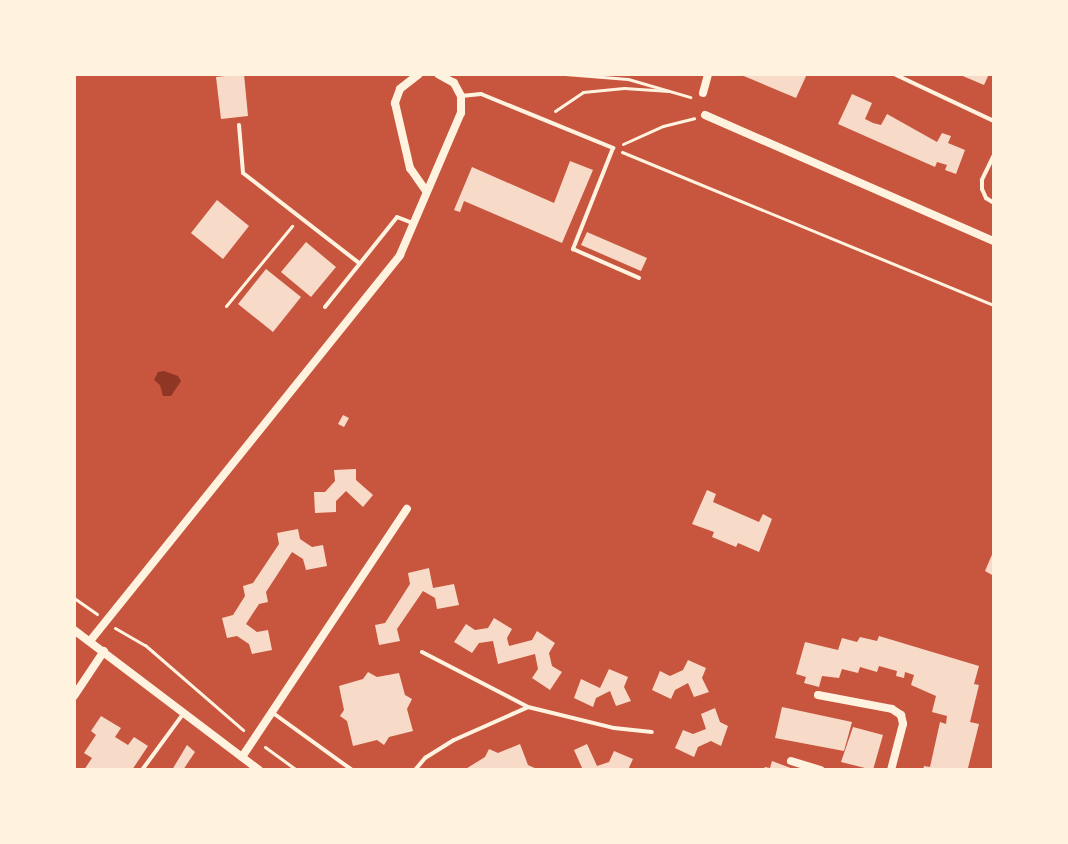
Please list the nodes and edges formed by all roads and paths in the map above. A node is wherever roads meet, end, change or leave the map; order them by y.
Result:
1 (438, 74) edge
2 (565, 74) edge
3 (708, 74) edge
4 (894, 74) edge
5 (413, 75) edge
6 (677, 92) junction
7 (703, 93) dead end
8 (461, 96) junction
9 (705, 115) junction
10 (994, 121) edge
11 (550, 123) junction
12 (239, 125) dead end
13 (613, 148) junction
14 (994, 155) edge
15 (426, 191) junction
16 (994, 203) edge
17 (299, 217) junction
18 (413, 223) junction
19 (994, 241) edge
20 (359, 263) junction
21 (639, 278) dead end
22 (994, 305) edge
23 (226, 306) dead end
24 (325, 307) dead end
25 (407, 509) dead end
26 (74, 598) edge
27 (95, 613) dead end
28 (117, 629) dead end
29 (74, 630) edge
30 (90, 641) junction
31 (104, 651) junction
32 (422, 652) dead end
33 (818, 695) dead end
34 (74, 696) edge
35 (528, 707) junction
36 (184, 712) junction
37 (272, 712) junction
38 (652, 732) dead end
39 (254, 738) junction
40 (242, 757) junction
41 (791, 761) dead end
42 (142, 770) edge
43 (259, 770) edge
44 (297, 770) edge
45 (352, 770) edge
46 (415, 770) edge
47 (821, 770) edge
48 (891, 770) edge

1 - 8 street
2 - 6 path
3 - 7 street
4 - 10 lane
5 - 15 street
6 - 9 path
6 - 11 path
8 - 11 lane
8 - 15 street
9 - 13 path
9 - 19 street
11 - 13 lane
12 - 17 lane
13 - 21 lane
13 - 22 path
14 - 16 lane
15 - 18 street
17 - 20 lane
17 - 23 path
18 - 20 lane
18 - 30 street
20 - 24 lane
25 - 37 street
26 - 27 path
28 - 39 path
29 - 30 street
30 - 31 street
31 - 34 street
31 - 36 street
32 - 35 lane
33 - 48 street
35 - 38 lane
35 - 46 lane
36 - 40 street
36 - 42 lane
37 - 39 street
37 - 45 lane
39 - 40 street
39 - 44 path
40 - 43 street
41 - 47 street

